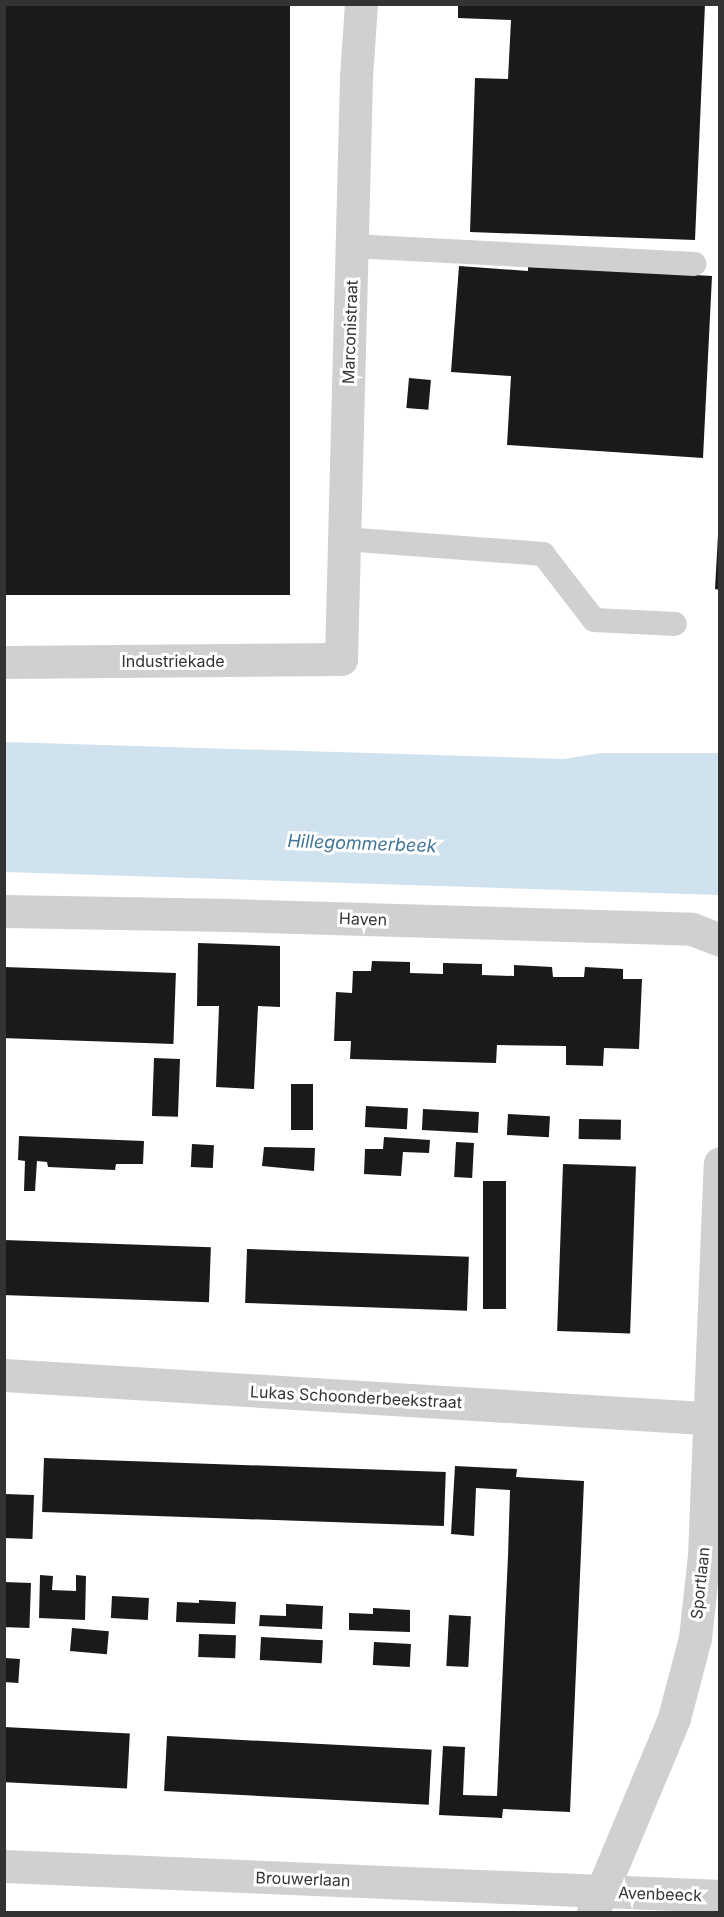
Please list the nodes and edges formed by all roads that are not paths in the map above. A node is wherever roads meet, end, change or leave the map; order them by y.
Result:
1 (361, 4) edge
2 (352, 246) junction
3 (695, 264) dead end
4 (344, 538) junction
5 (675, 624) dead end
6 (341, 659) joint
7 (4, 662) edge
8 (4, 911) edge
9 (720, 940) edge
10 (720, 1163) edge
11 (4, 1375) edge
12 (714, 1419) edge
13 (4, 1866) edge
14 (720, 1896) edge
15 (597, 1902) edge

1 - 2 street, Marconistraat
2 - 3 lane
2 - 4 street, Marconistraat
4 - 5 lane
4 - 6 street, Marconistraat
6 - 7 street, Industriekade
8 - 9 street, Haven
10 - 12 street, Sportlaan
11 - 12 street, Lukas Schoonderbeekstraat
12 - 15 street, Sportlaan
13 - 15 street, Brouwerlaan
14 - 15 street, Avenbeeck

